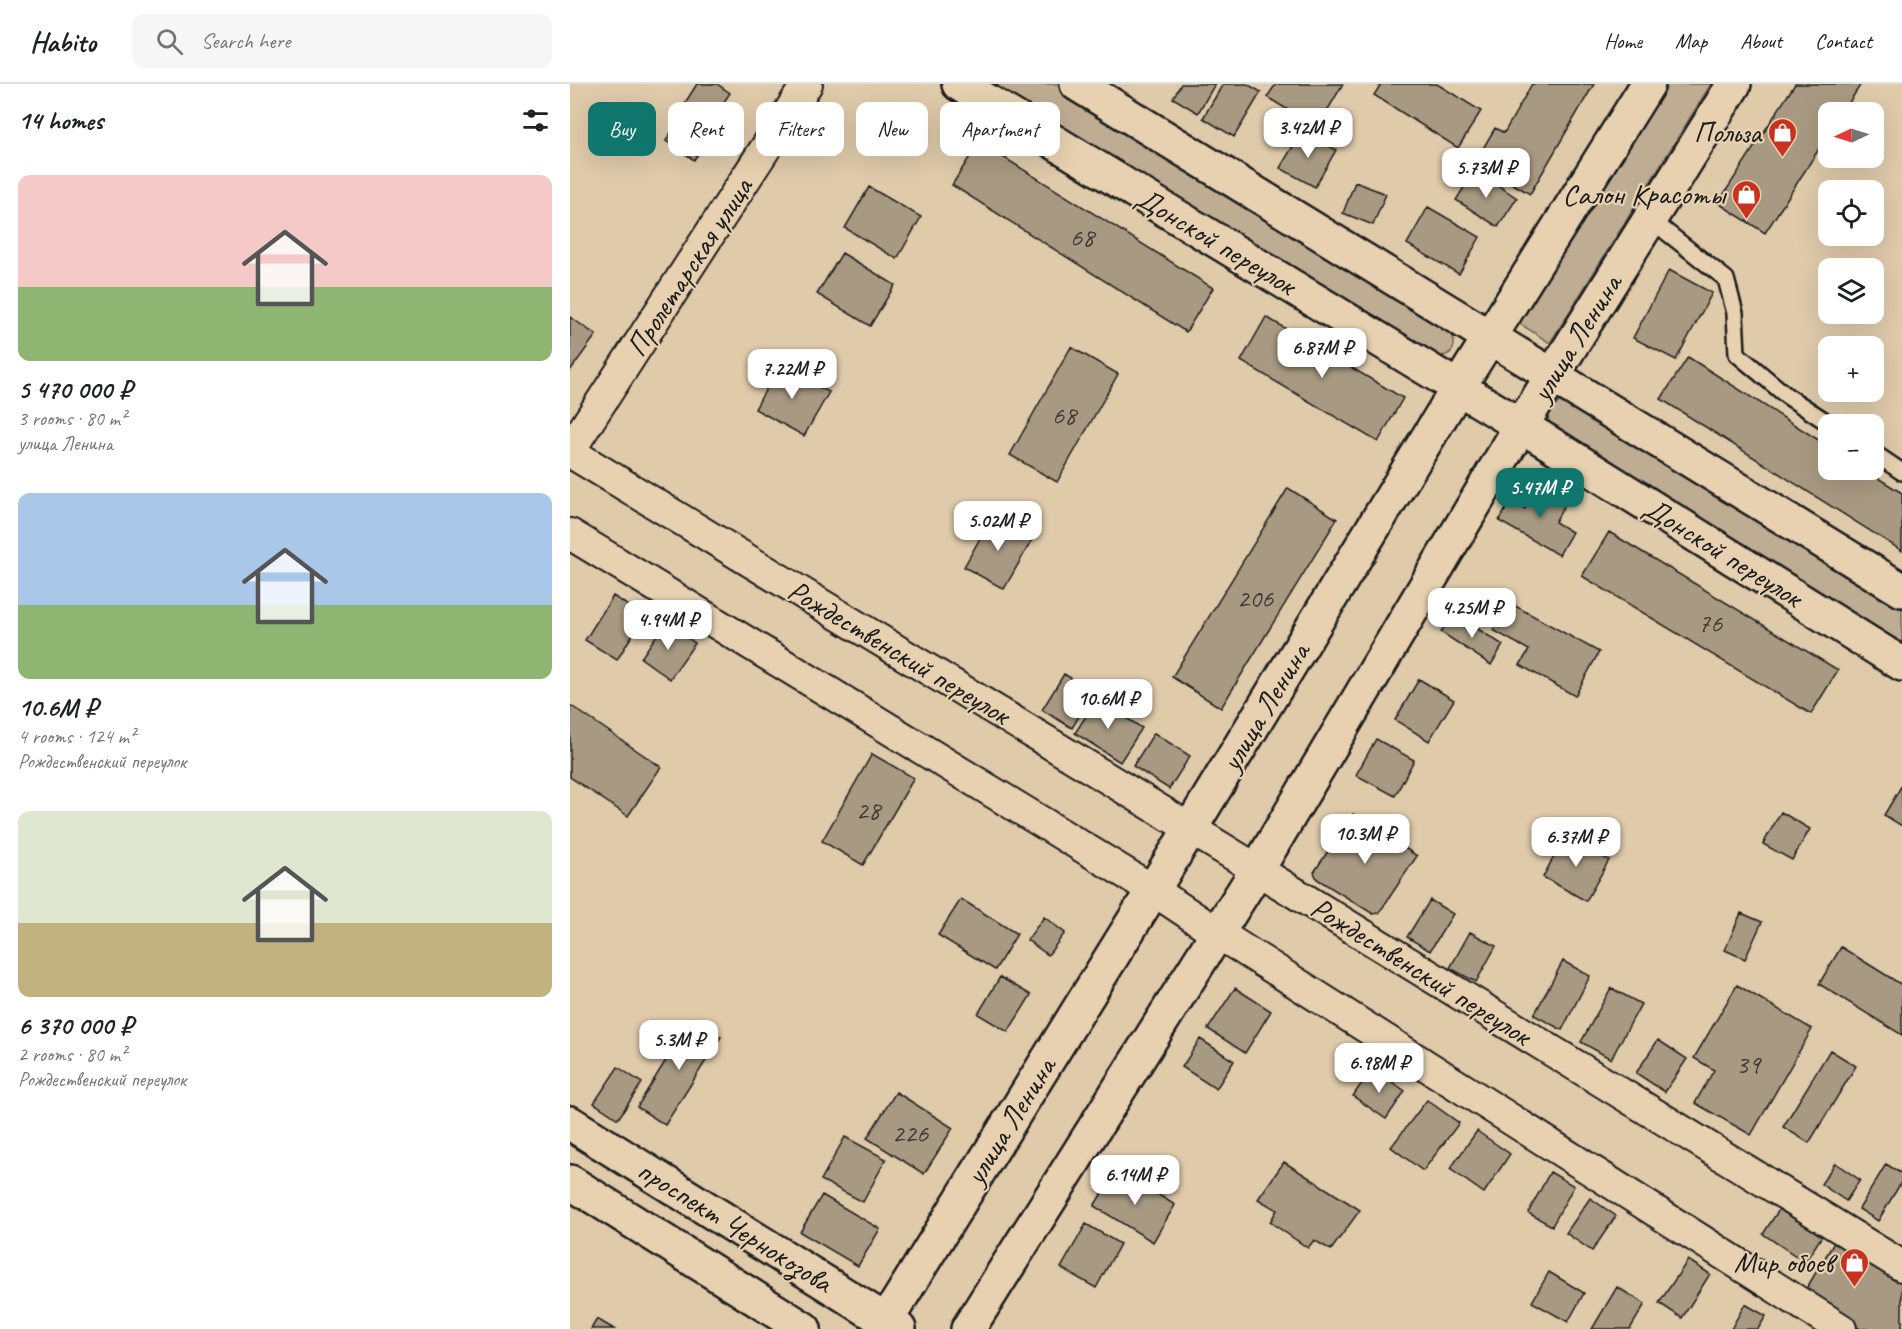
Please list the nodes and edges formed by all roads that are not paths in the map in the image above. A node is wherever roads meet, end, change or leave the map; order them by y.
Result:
1 (807, 84) edge
2 (959, 84) edge
3 (1077, 84) edge
4 (1648, 84) edge
5 (1734, 84) edge
6 (1650, 219) junction
7 (1490, 338) junction
8 (1553, 374) junction
9 (1458, 388) junction
10 (1818, 416) edge
11 (1521, 426) junction
12 (570, 451) edge
13 (1884, 460) edge
14 (1902, 472) edge
15 (570, 534) edge
16 (1902, 590) edge
17 (1902, 664) edge
18 (1191, 829) junction
19 (1257, 870) junction
20 (1154, 890) junction
21 (1216, 932) junction
22 (570, 1123) edge
23 (570, 1182) edge
24 (1902, 1266) edge
25 (889, 1326) edge
26 (804, 1329) edge
27 (968, 1329) edge
28 (1841, 1329) edge

1 - 12 street, Пролетарская улица
2 - 9 main road, Донской переулок
3 - 7 main road, Донской переулок
4 - 7 main road, улица Ленина
5 - 6 main road, улица Ленина
6 - 8 main road, улица Ленина
6 - 10 lane
7 - 8 main road, Донской переулок
7 - 9 main road, улица Ленина
8 - 11 main road, улица Ленина
8 - 16 main road, Донской переулок
9 - 11 main road, Донской переулок
9 - 18 main road, улица Ленина
11 - 17 main road, Донской переулок
11 - 19 main road, улица Ленина
12 - 18 street, Рождественский переулок
13 - 14 lane
15 - 20 street
18 - 19 street, Рождественский переулок
18 - 20 main road, улица Ленина
19 - 21 main road, улица Ленина
19 - 24 street, Рождественский переулок
20 - 21 street
20 - 25 main road, улица Ленина
21 - 27 main road, улица Ленина
21 - 28 street
22 - 25 main road, проспект Чернокозова
23 - 26 main road, проспект Чернокозова

